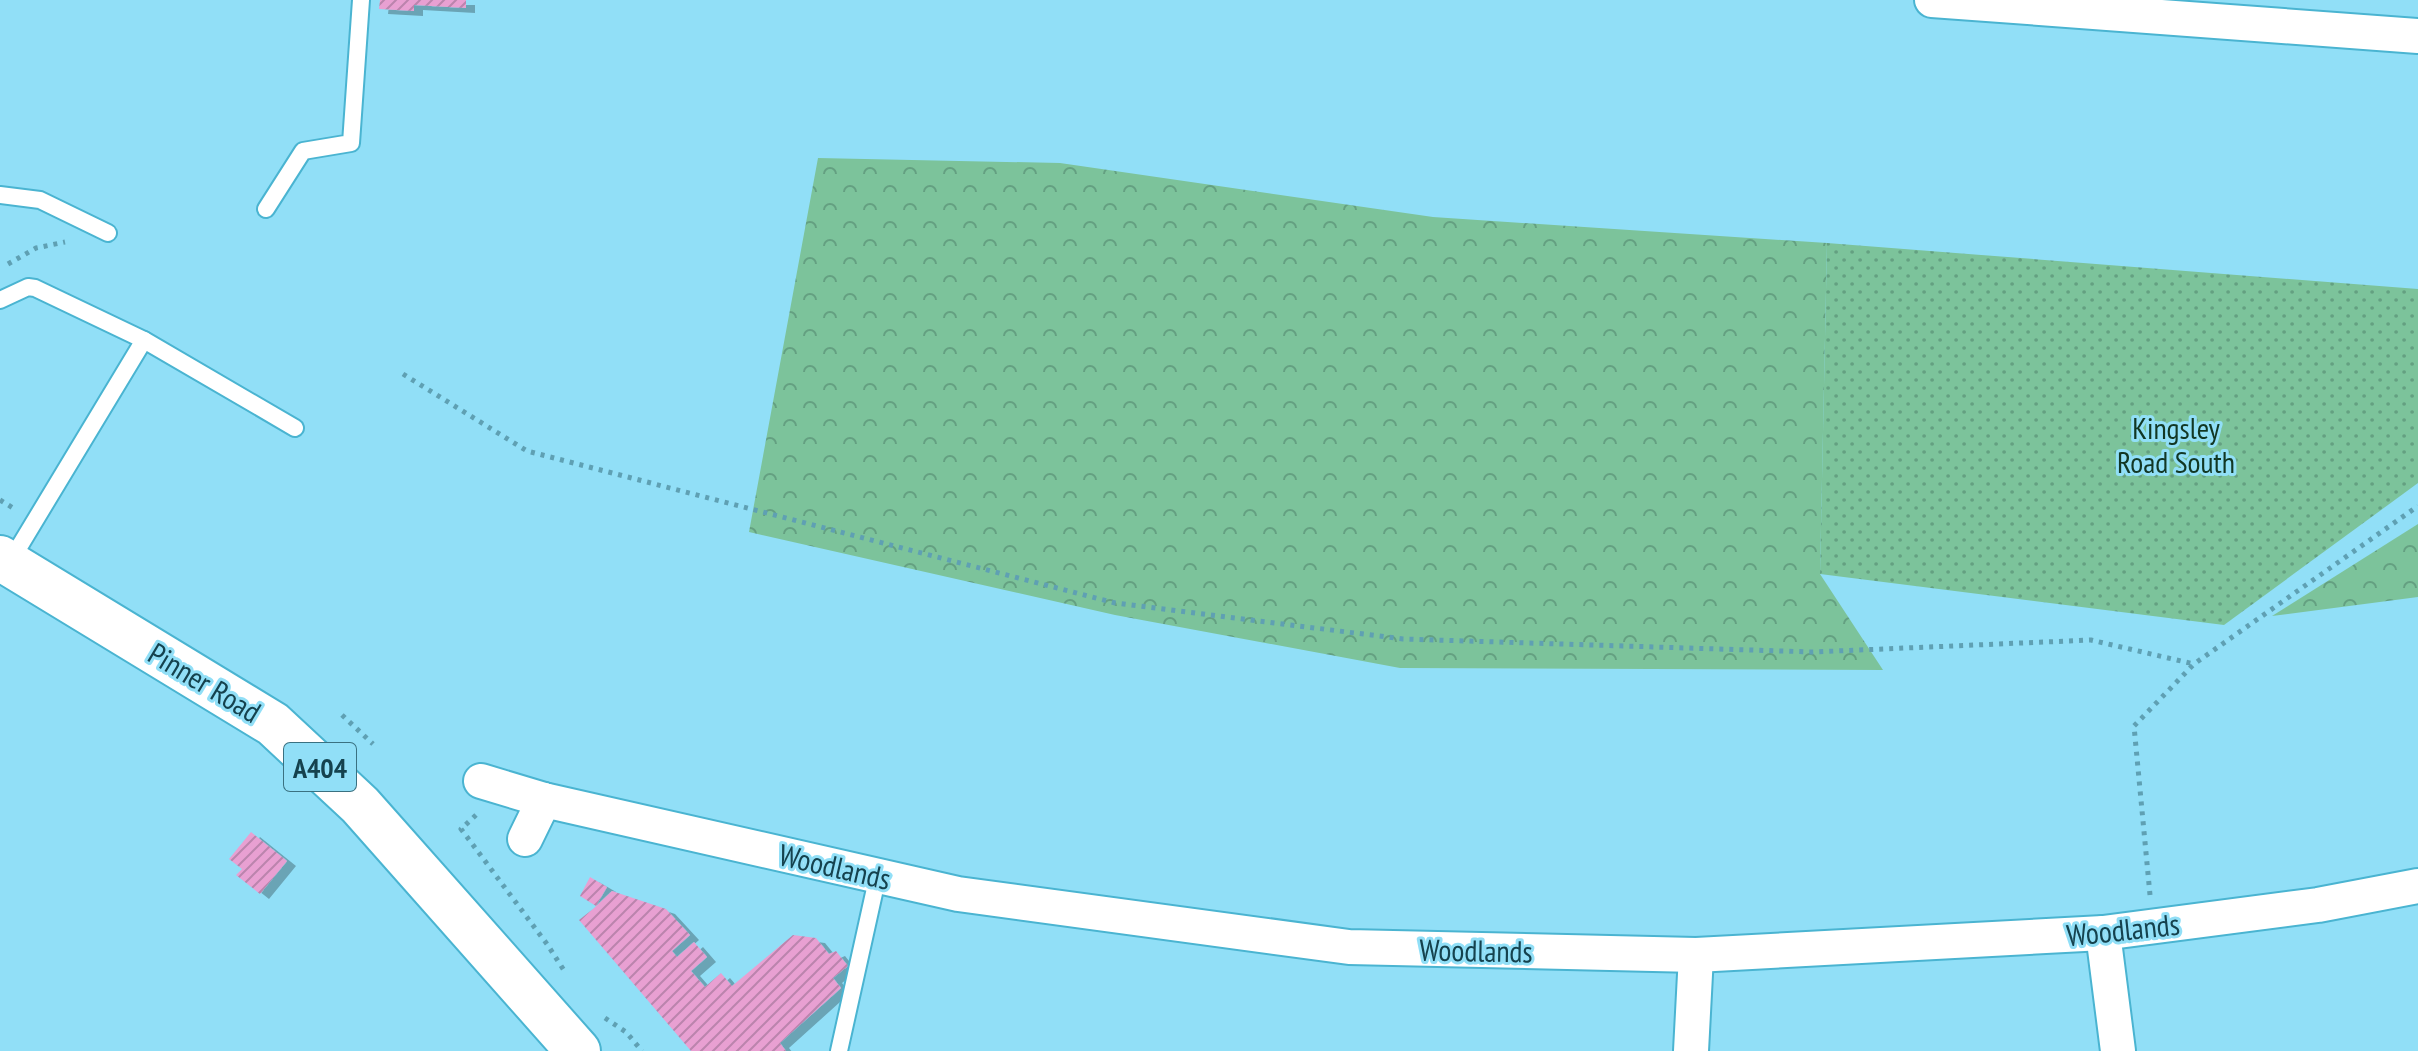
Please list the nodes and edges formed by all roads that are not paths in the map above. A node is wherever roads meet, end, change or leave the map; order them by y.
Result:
1 (361, 0) edge
2 (1932, 0) edge
3 (2418, 36) edge
4 (0, 195) edge
5 (266, 209) dead end
6 (108, 233) road end
7 (0, 300) edge
8 (144, 340) junction
9 (295, 428) dead end
10 (5, 560) edge
11 (481, 781) dead end
12 (544, 800) junction
13 (525, 839) dead end
14 (878, 875) junction
15 (2418, 886) edge
16 (2103, 933) junction
17 (1696, 955) junction
18 (589, 1033) edge
19 (839, 1051) edge
20 (1691, 1051) edge
21 (2118, 1051) edge

1 - 5 lane
2 - 3 street
4 - 6 lane
7 - 8 lane
8 - 9 lane
8 - 10 lane
10 - 18 main road, Pinner Road / A404
11 - 12 street, Woodlands
12 - 13 street
12 - 14 street, Woodlands
14 - 17 street, Woodlands
14 - 19 lane
15 - 16 street, Woodlands
16 - 17 street, Woodlands
16 - 21 street
17 - 20 street

